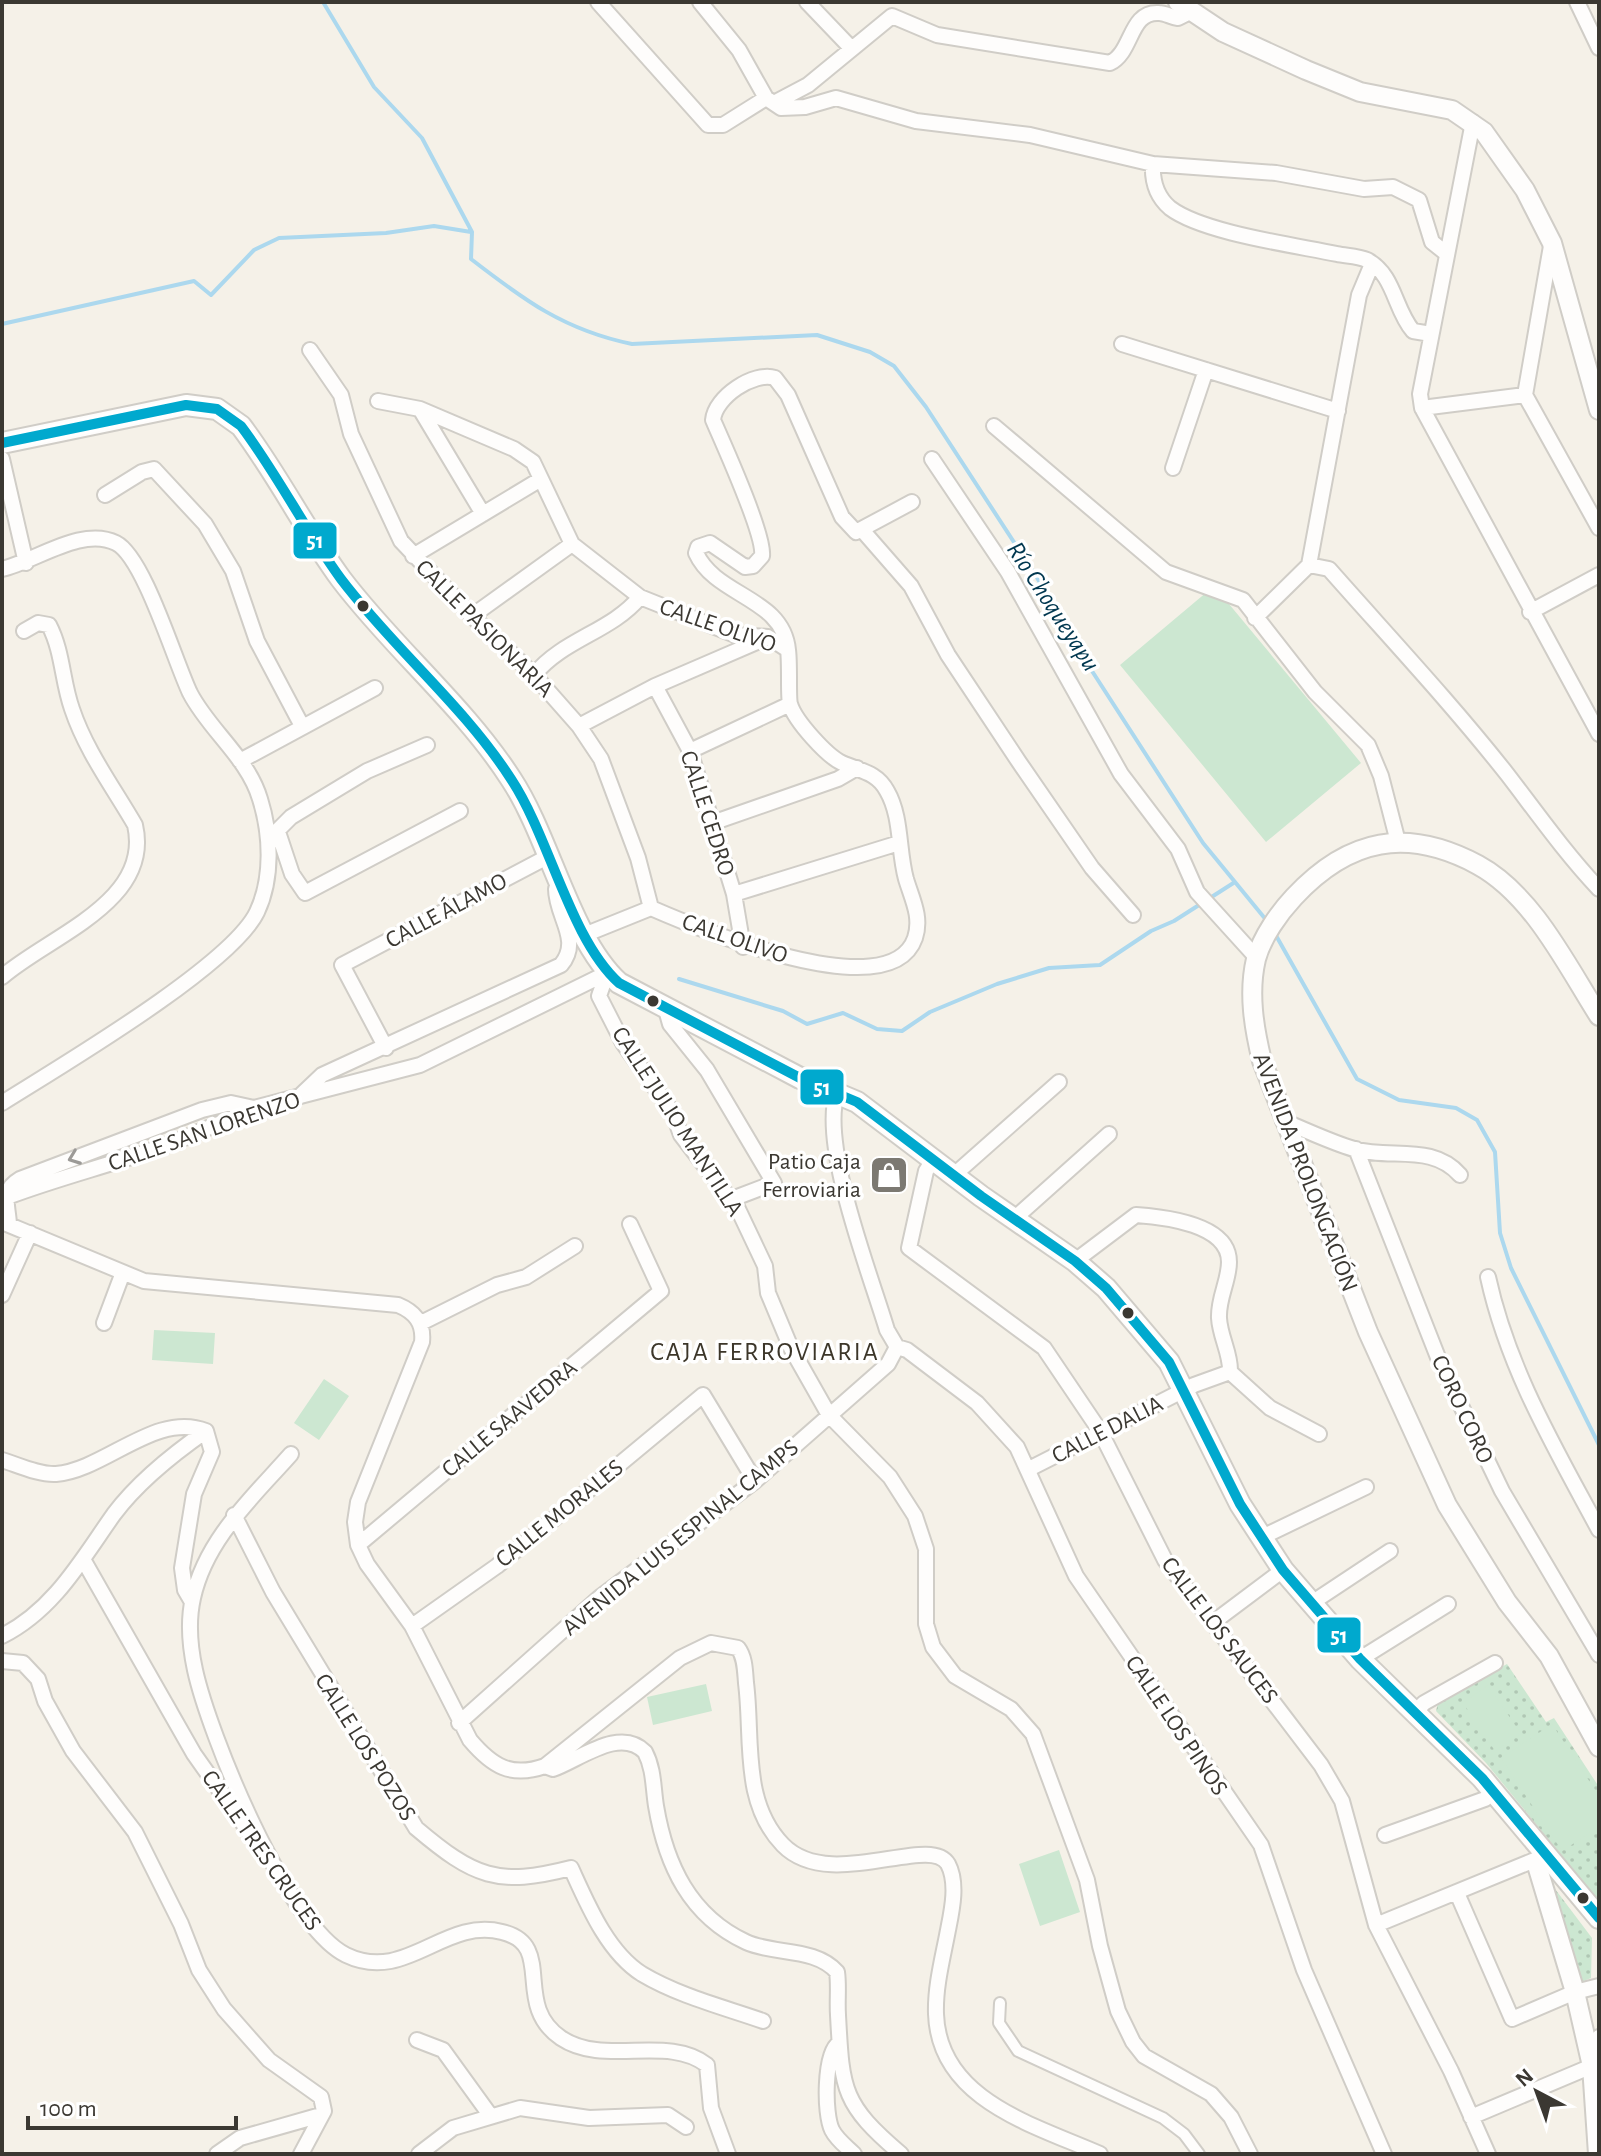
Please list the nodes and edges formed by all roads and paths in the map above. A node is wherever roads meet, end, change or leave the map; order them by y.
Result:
1 (598, 2) edge
2 (700, 2) edge
3 (807, 2) edge
4 (1577, 2) edge
5 (1185, 7) edge
6 (1599, 48) edge
7 (852, 49) junction
8 (770, 100) junction
9 (1473, 122) junction
10 (1153, 164) junction
11 (1552, 243) junction
12 (1447, 254) junction
13 (1372, 264) junction
14 (1431, 334) junction
15 (1122, 344) dead end
16 (310, 350) dead end
17 (1206, 370) junction
18 (1525, 395) junction
19 (378, 401) dead end
20 (1598, 404) edge
21 (1422, 408) junction
22 (420, 409) junction
23 (1338, 411) junction
24 (994, 426) dead end
25 (2, 443) edge
26 (2, 459) edge
27 (932, 459) dead end
28 (1173, 468) dead end
29 (541, 479) junction
30 (105, 495) dead end
31 (912, 502) dead end
32 (483, 514) junction
33 (1599, 528) edge
34 (863, 531) junction
35 (572, 544) junction
36 (413, 556) junction
37 (26, 563) junction
38 (1309, 565) junction
39 (2, 569) edge
40 (1599, 575) edge
41 (640, 597) junction
42 (1530, 612) junction
43 (472, 616) junction
44 (1255, 618) junction
45 (24, 631) dead end
46 (768, 637) junction
47 (788, 650) junction
48 (534, 675) junction
49 (655, 686) junction
50 (375, 688) dead end
51 (790, 704) junction
52 (302, 726) junction
53 (579, 726) junction
54 (1599, 734) edge
55 (427, 745) dead end
56 (690, 751) junction
57 (240, 761) junction
58 (857, 768) junction
59 (460, 811) dead end
60 (712, 823) junction
61 (272, 836) junction
62 (1398, 842) junction
63 (899, 843) junction
64 (551, 855) junction
65 (560, 877) junction
66 (1599, 889) edge
67 (734, 894) junction
68 (651, 908) junction
69 (1133, 915) dead end
70 (584, 935) junction
71 (743, 947) junction
72 (1260, 951) junction
73 (607, 973) junction
74 (2, 977) edge
75 (665, 1006) junction
76 (1599, 1016) edge
77 (386, 1048) junction
78 (1059, 1082) dead end
79 (837, 1093) junction
80 (302, 1094) junction
81 (2, 1103) edge
82 (254, 1108) junction
83 (1283, 1121) junction
84 (1109, 1134) dead end
85 (1356, 1149) junction
86 (933, 1160) junction
87 (954, 1175) junction
88 (1460, 1175) dead end
89 (7, 1193) junction
90 (732, 1199) junction
91 (1015, 1218) junction
92 (5, 1223) edge
93 (630, 1224) dead end
94 (30, 1233) junction
95 (575, 1246) dead end
96 (1075, 1261) junction
97 (122, 1275) junction
98 (1488, 1277) dead end
99 (2, 1295) edge
100 (104, 1323) dead end
101 (421, 1323) junction
102 (897, 1347) junction
103 (1230, 1372) junction
104 (1186, 1390) junction
105 (829, 1415) junction
106 (206, 1431) junction
107 (1100, 1431) junction
108 (1319, 1434) dead end
109 (291, 1454) dead end
110 (2, 1460) edge
111 (1029, 1469) junction
112 (755, 1481) junction
113 (1366, 1487) dead end
114 (234, 1515) junction
115 (1599, 1530) edge
116 (1260, 1538) junction
117 (358, 1545) junction
118 (1390, 1551) dead end
119 (84, 1561) junction
120 (1283, 1570) junction
121 (192, 1602) junction
122 (1310, 1604) junction
123 (1448, 1604) dead end
124 (1215, 1621) junction
125 (412, 1626) junction
126 (2, 1636) edge
127 (1599, 1655) edge
128 (1360, 1659) junction
129 (2, 1661) edge
130 (1495, 1663) dead end
131 (1415, 1712) junction
132 (459, 1723) junction
133 (1599, 1747) edge
134 (545, 1766) junction
135 (1494, 1791) junction
136 (1385, 1835) dead end
137 (267, 1853) junction
138 (1541, 1858) junction
139 (1457, 1893) junction
140 (1594, 1914) edge
141 (1376, 1925) junction
142 (1599, 1935) edge
143 (1599, 1986) edge
144 (1575, 1992) junction
145 (1000, 2003) dead end
146 (763, 2021) dead end
147 (1599, 2037) edge
148 (417, 2040) dead end
149 (839, 2043) junction
150 (1592, 2066) junction
151 (321, 2115) junction
152 (490, 2115) junction
153 (1471, 2117) junction
154 (686, 2127) dead end
155 (217, 2154) edge
156 (301, 2154) edge
157 (419, 2154) edge
158 (728, 2154) edge
159 (854, 2154) edge
160 (901, 2154) edge
161 (1100, 2154) edge
162 (1199, 2154) edge
163 (1250, 2154) edge
164 (1384, 2154) edge
165 (1488, 2154) edge
166 (1598, 2154) edge

1 - 8 street
2 - 8 street
3 - 7 street
4 - 6 street
5 - 7 street
5 - 9 street
7 - 8 street
8 - 10 street
9 - 11 street
9 - 12 street
10 - 12 street
10 - 13 street
11 - 18 street
11 - 20 street
12 - 14 street
13 - 14 street
13 - 23 street
14 - 21 street
15 - 17 street
16 - 36 street, CALLE PASIONARIA
17 - 23 street
17 - 28 street
18 - 21 street
18 - 33 street
19 - 22 street, CALLE OLIVO
21 - 42 street
22 - 29 street, CALLE OLIVO
22 - 32 street
23 - 38 street
24 - 44 street
25 - 64 main road
26 - 37 street
27 - 72 street
29 - 32 street
29 - 35 street, CALLE OLIVO
30 - 52 street
31 - 34 street
32 - 36 street
34 - 47 street
34 - 69 street
35 - 41 street, CALLE OLIVO
35 - 43 street
36 - 43 street, CALLE PASIONARIA
37 - 39 street
37 - 57 street
38 - 44 street
38 - 66 street
40 - 42 street
41 - 46 street, CALLE OLIVO
41 - 48 street
42 - 54 street
43 - 48 street, CALLE PASIONARIA
44 - 62 street
45 - 74 street
46 - 47 street, CALLE OLIVO
46 - 49 street
47 - 51 street, CALLE OLIVO
48 - 53 street, CALLE PASIONARIA
49 - 53 street
49 - 56 street, CALLE CEDRO
50 - 52 street
51 - 56 street
51 - 58 street
52 - 57 street
53 - 68 street, CALLE PASIONARIA
55 - 61 street
56 - 60 street, CALLE CEDRO
57 - 61 street
58 - 60 street
58 - 63 street
59 - 61 street
60 - 67 street, CALLE CEDRO
61 - 81 street
62 - 72 street, AVENIDA PROLONGACIÓN
62 - 76 street, AVENIDA PROLONGACIÓN
63 - 67 street
63 - 71 street, CALL OLIVO
64 - 65 main road
64 - 77 street, CALLE ÁLAMO
65 - 70 main road
65 - 77 street
67 - 71 street, CALLE CEDRO
68 - 70 street
68 - 71 street, CALL OLIVO
70 - 73 main road
72 - 83 street, AVENIDA PROLONGACIÓN
73 - 75 main road
73 - 80 street, CALLE SAN LORENZO
73 - 90 street, CALLE JULIO MANTILLA
75 - 79 main road
75 - 90 street
77 - 80 street
78 - 87 street
79 - 86 main road
79 - 102 street
80 - 82 street, CALLE SAN LORENZO
82 - 89 street, CALLE SAN LORENZO
82 -> 89 street
83 - 85 street
83 - 133 street, AVENIDA PROLONGACIÓN
84 - 91 street
85 - 88 street
85 - 127 street, CORO CORO
86 - 87 main road
86 - 107 street, CALLE LOS SAUCES
87 - 91 main road
89 - 92 street
90 - 105 street, CALLE JULIO MANTILLA
91 - 96 main road
92 - 94 street
93 - 117 street, CALLE SAAVEDRA
94 - 97 street
94 - 99 street
95 - 101 street
96 - 103 street
96 - 104 main road
97 - 100 street
97 - 101 street
98 - 115 street
101 - 117 street
102 - 105 street, AVENIDA LUIS ESPINAL CAMPS
102 - 111 street, CALLE LOS PINOS
103 - 104 street, CALLE DALIA
103 - 108 street
104 - 107 street, CALLE DALIA
104 - 116 main road
105 - 112 street, AVENIDA LUIS ESPINAL CAMPS
105 - 163 street, CALLE JULIO MANTILLA
106 - 110 street
106 - 119 street
106 - 121 street
107 - 111 street, CALLE DALIA
107 - 124 street, CALLE LOS SAUCES
109 - 114 street
111 - 164 street, CALLE LOS PINOS
112 - 125 street, CALLE MORALES
112 - 132 street, AVENIDA LUIS ESPINAL CAMPS
113 - 116 street
114 - 121 street
114 - 146 street, CALLE LOS POZOS
116 - 120 main road
117 - 125 street
118 - 122 street
119 - 126 street
119 - 137 street, CALLE TRES CRUCES
120 - 122 main road
120 - 124 street
121 - 137 street
122 - 128 main road
123 - 128 street
124 - 141 street, CALLE LOS SAUCES
125 - 132 street
128 - 131 main road
129 - 151 street
130 - 131 street
131 - 135 main road
132 - 134 street
134 - 149 street
134 - 161 street
135 - 136 street
135 - 138 main road
137 - 158 street, CALLE TRES CRUCES
138 - 139 street
138 - 140 main road
138 - 144 street
139 - 141 street
139 - 144 street
140 - 142 main road
141 - 153 street, CALLE LOS SAUCES
143 - 144 street
144 - 150 street
145 - 162 street
147 - 150 street
148 - 152 street
149 - 159 street
149 - 160 street
150 - 153 street
150 - 166 street
151 - 155 street
151 - 156 street
152 - 154 street
152 - 157 street
153 - 165 street, CALLE LOS SAUCES

